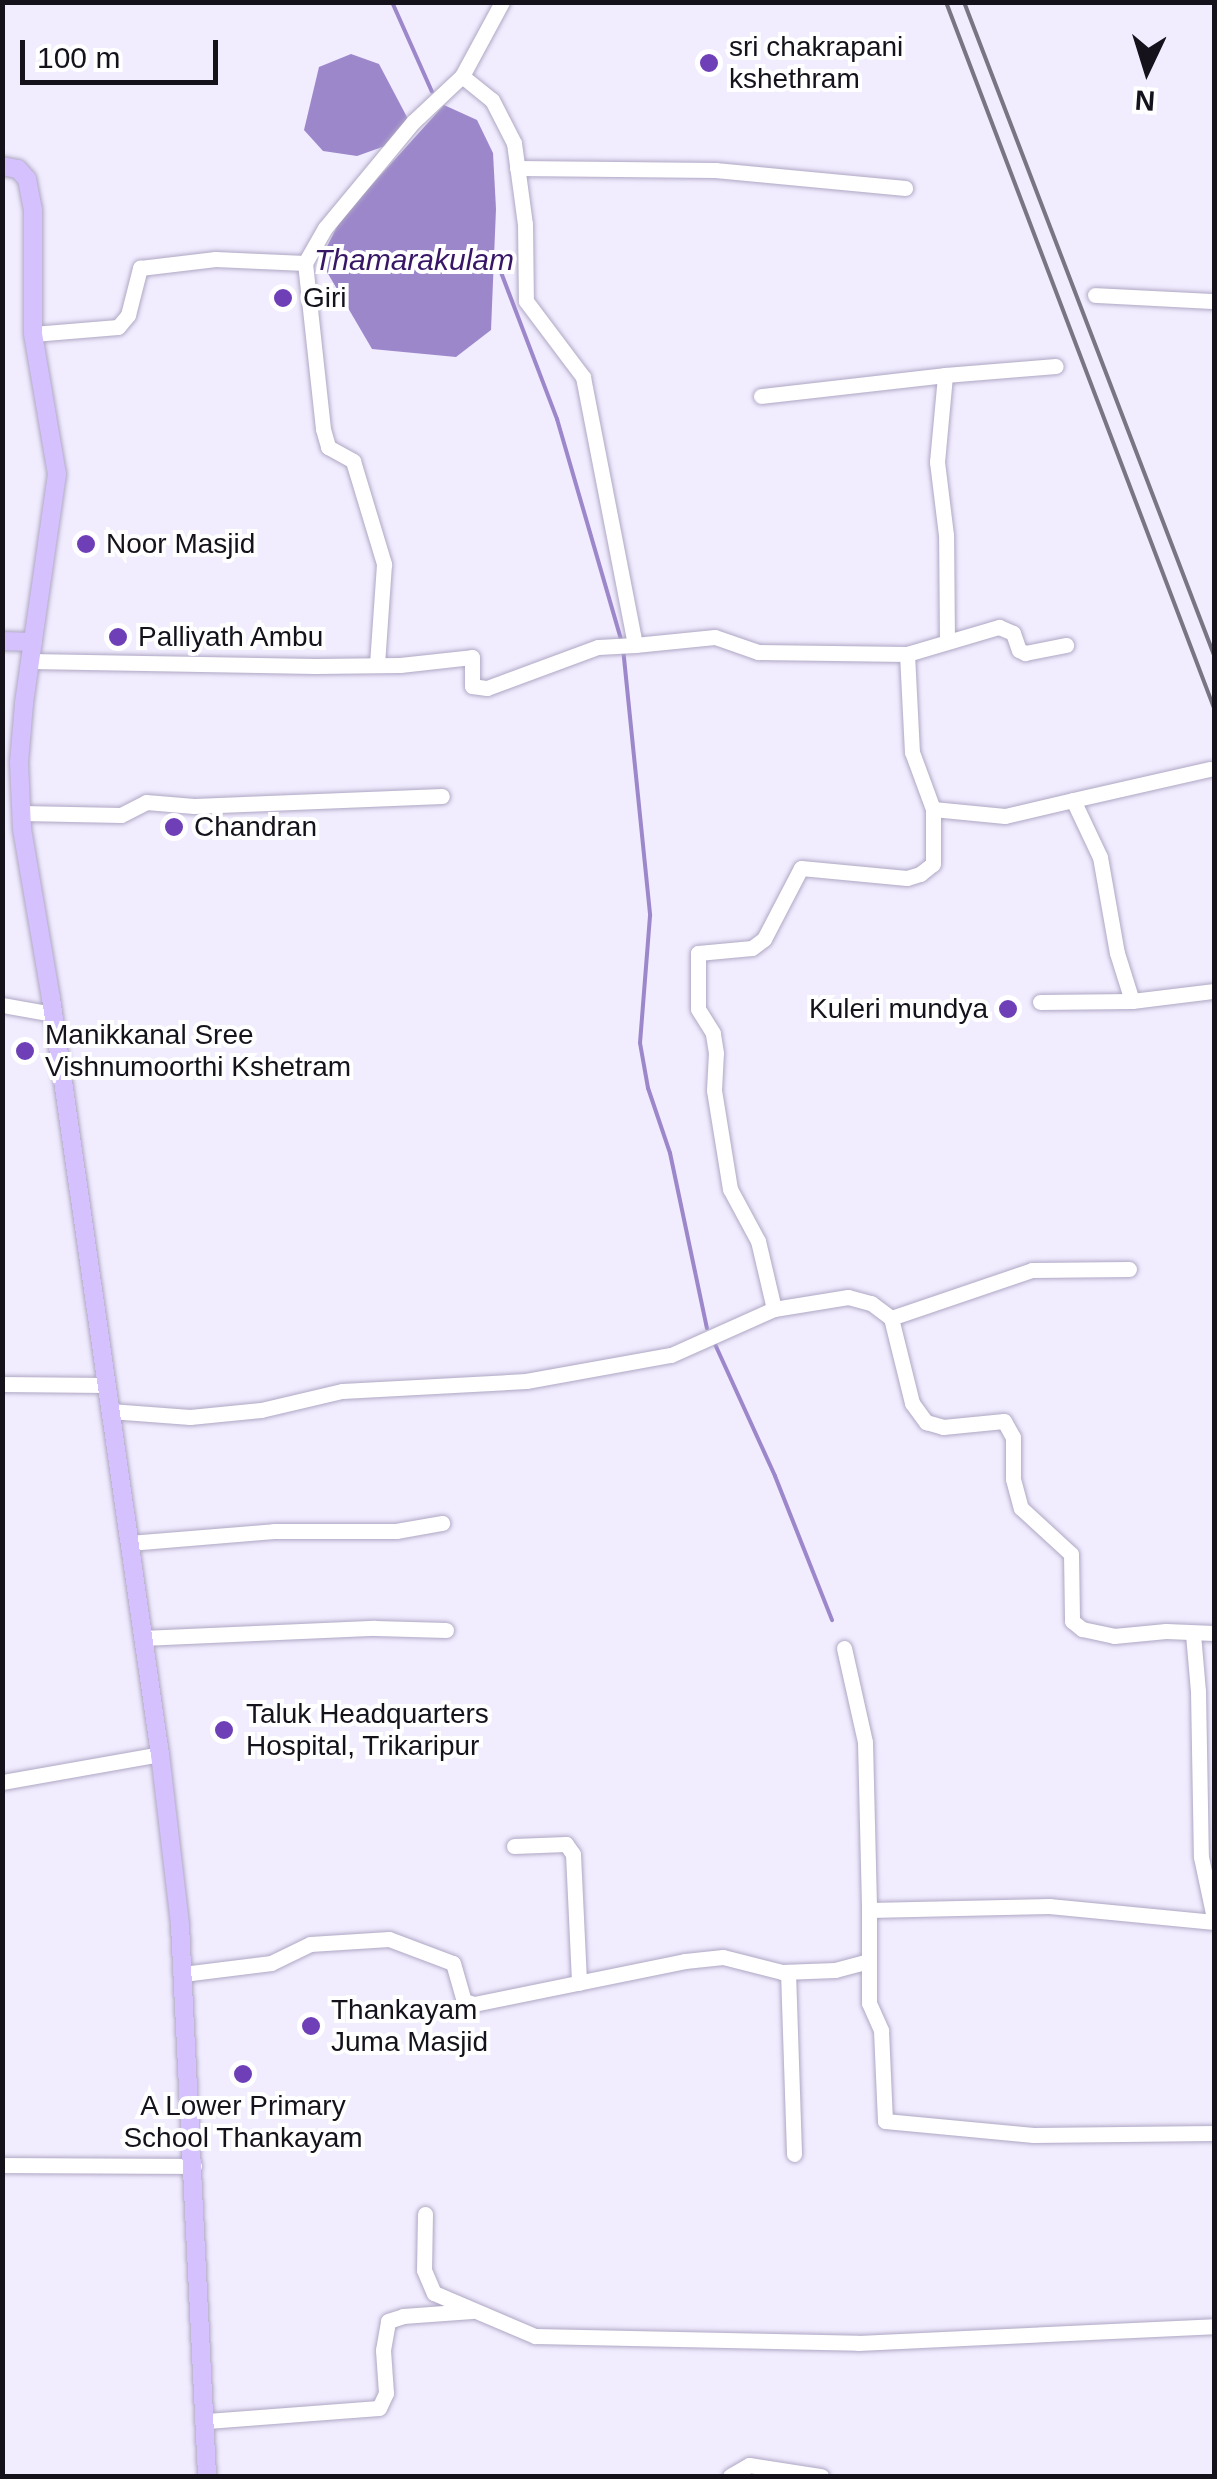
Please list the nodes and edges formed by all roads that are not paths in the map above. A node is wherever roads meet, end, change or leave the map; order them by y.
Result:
1 (502, 2) edge
2 (462, 76) junction
3 (2, 166) edge
4 (517, 168) junction
5 (905, 188) dead end
6 (306, 263) junction
7 (1095, 295) dead end
8 (1214, 301) edge
9 (32, 334) junction
10 (1056, 366) dead end
11 (945, 375) junction
12 (761, 396) dead end
13 (2, 641) edge
14 (947, 641) junction
15 (1066, 645) dead end
16 (627, 646) junction
17 (32, 652) junction
18 (907, 654) junction
19 (377, 665) junction
20 (1210, 769) dead end
21 (442, 796) dead end
22 (1073, 800) junction
23 (933, 809) junction
24 (21, 813) junction
25 (1214, 991) edge
26 (1132, 1001) junction
27 (1040, 1002) dead end
28 (2, 1005) edge
29 (53, 1014) junction
30 (1129, 1269) dead end
31 (774, 1309) junction
32 (891, 1318) junction
33 (2, 1384) edge
34 (106, 1385) junction
35 (110, 1411) junction
36 (442, 1524) dead end
37 (129, 1543) junction
38 (446, 1630) dead end
39 (1214, 1633) edge
40 (1193, 1634) junction
41 (142, 1638) junction
42 (844, 1648) dead end
43 (160, 1754) junction
44 (2, 1782) edge
45 (514, 1846) dead end
46 (869, 1910) junction
47 (1214, 1920) edge
48 (869, 1960) junction
49 (788, 1972) junction
50 (183, 1974) junction
51 (579, 1983) junction
52 (1214, 2133) edge
53 (794, 2154) dead end
54 (2, 2165) edge
55 (194, 2166) junction
56 (426, 2214) dead end
57 (475, 2310) junction
58 (1214, 2326) edge
59 (208, 2422) junction
60 (207, 2476) edge
61 (730, 2476) edge
62 (821, 2476) edge

1 - 2 street
2 - 4 street
2 - 6 street
3 - 9 main road
4 - 5 street
4 - 16 street
6 - 9 street
6 - 19 street
7 - 8 street
9 - 17 main road
10 - 11 street
11 - 12 street
11 - 14 street
13 - 17 main road
14 - 15 street
14 - 18 street
16 - 18 street
16 - 19 street
17 - 19 street
17 - 24 main road
18 - 23 street
20 - 22 street
21 - 24 street
22 - 23 street
22 - 26 street
23 - 31 street
24 - 29 main road
25 - 26 street
26 - 27 street
28 - 29 street
29 - 34 main road
30 - 32 street
31 - 32 street
31 - 35 street
32 - 40 street
33 - 34 street
34 - 35 main road
35 - 37 main road
36 - 37 street
37 - 41 main road
38 - 41 street
39 - 40 street
40 - 47 street
41 - 43 main road
42 - 46 street
43 - 44 street
43 - 50 main road
45 - 51 street
46 - 47 street
46 - 48 street
48 - 49 street
48 - 52 street
49 - 51 street
49 - 53 street
50 - 51 street
50 - 55 main road
54 - 55 street
55 - 59 main road
56 - 57 street
57 - 58 street
57 - 59 street
59 - 60 main road
61 - 62 street

